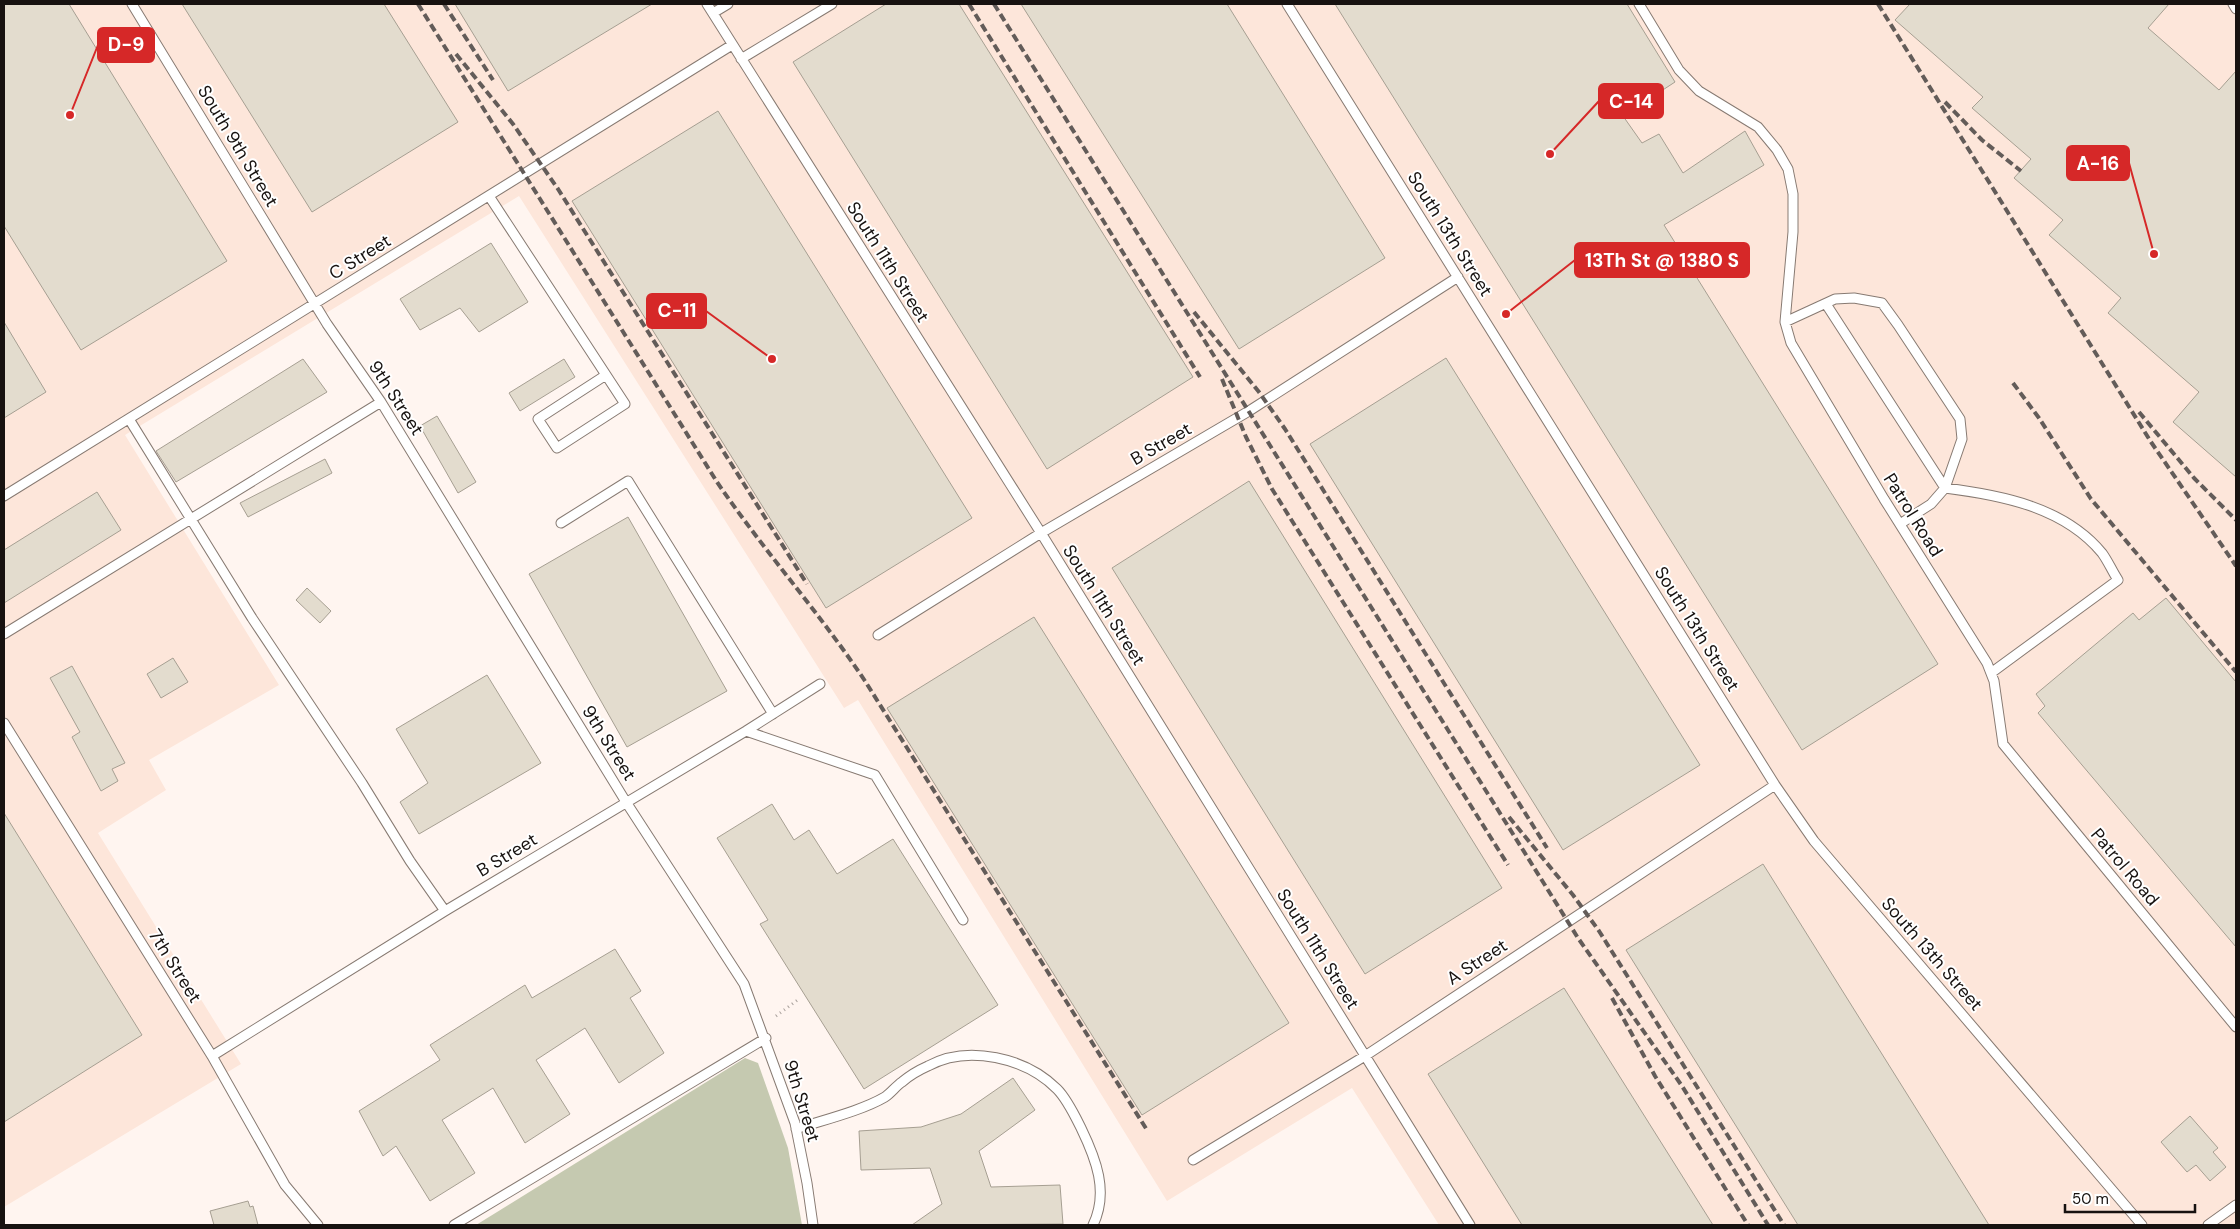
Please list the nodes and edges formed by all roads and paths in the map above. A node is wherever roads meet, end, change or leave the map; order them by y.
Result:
1 (132, 4) edge
2 (707, 4) edge
3 (728, 4) edge
4 (832, 4) edge
5 (1287, 4) edge
6 (1639, 4) edge
7 (2233, 4) edge
8 (2236, 9) edge
9 (713, 13) junction
10 (732, 45) junction
11 (741, 59) junction
12 (489, 196) junction
13 (1458, 277) junction
14 (316, 304) junction
15 (1826, 304) junction
16 (1785, 322) junction
17 (606, 375) junction
18 (381, 402) junction
19 (129, 419) junction
20 (1945, 488) junction
21 (4, 496) edge
22 (189, 520) junction
23 (560, 523) dead end
24 (1900, 524) junction
25 (1041, 533) junction
26 (4, 634) edge
27 (878, 635) dead end
28 (1991, 673) junction
29 (820, 684) dead end
30 (772, 714) junction
31 (4, 723) edge
32 (746, 731) junction
33 (1775, 785) junction
34 (626, 802) junction
35 (445, 911) junction
36 (962, 920) dead end
37 (799, 999) dead end
38 (776, 1016) dead end
39 (2236, 1026) edge
40 (766, 1038) junction
41 (212, 1056) junction
42 (1365, 1056) junction
43 (796, 1129) junction
44 (1193, 1160) dead end
45 (2236, 1205) edge
46 (318, 1225) edge
47 (454, 1225) edge
48 (813, 1225) edge
49 (1093, 1225) edge
50 (1470, 1225) edge
51 (2142, 1225) edge
52 (2208, 1225) edge

1 - 14 lane, South 9th Street
2 - 9 lane, South 11th Street
3 - 9 lane
4 - 11 lane
5 - 13 lane, South 13th Street
6 - 16 lane, Patrol Road
7 - 8 lane
9 - 10 lane, South 11th Street
10 - 11 lane, South 11th Street
10 - 12 lane, C Street
11 - 25 lane, South 11th Street
12 - 14 lane, C Street
12 - 17 lane
13 - 25 lane, B Street
13 - 33 lane, South 13th Street
14 - 18 lane, 9th Street
14 - 19 lane, C Street
15 - 16 lane
15 - 20 lane
15 - 20 lane
16 - 24 lane, Patrol Road
17 - 17 lane
18 - 22 lane
18 - 34 lane, 9th Street
19 - 21 lane, C Street
19 - 22 lane
20 - 24 lane
20 - 28 lane
22 - 26 lane
22 - 35 lane
23 - 30 lane
24 - 28 lane, Patrol Road
25 - 27 lane, B Street
25 - 42 lane, South 11th Street
28 - 39 lane, Patrol Road
29 - 30 lane, B Street
30 - 32 lane, B Street
31 - 41 lane, 7th Street
32 - 34 lane, B Street
32 - 36 lane
33 - 42 lane, A Street
33 - 51 lane, South 13th Street
34 - 35 lane, B Street
34 - 40 lane, 9th Street
35 - 41 lane, B Street
37 - 38 path
40 - 43 lane, 9th Street
40 - 47 lane
41 - 46 lane, 7th Street
42 - 44 lane, A Street
42 - 50 lane, South 11th Street
43 - 48 lane, 9th Street
43 - 49 lane
45 - 52 lane

